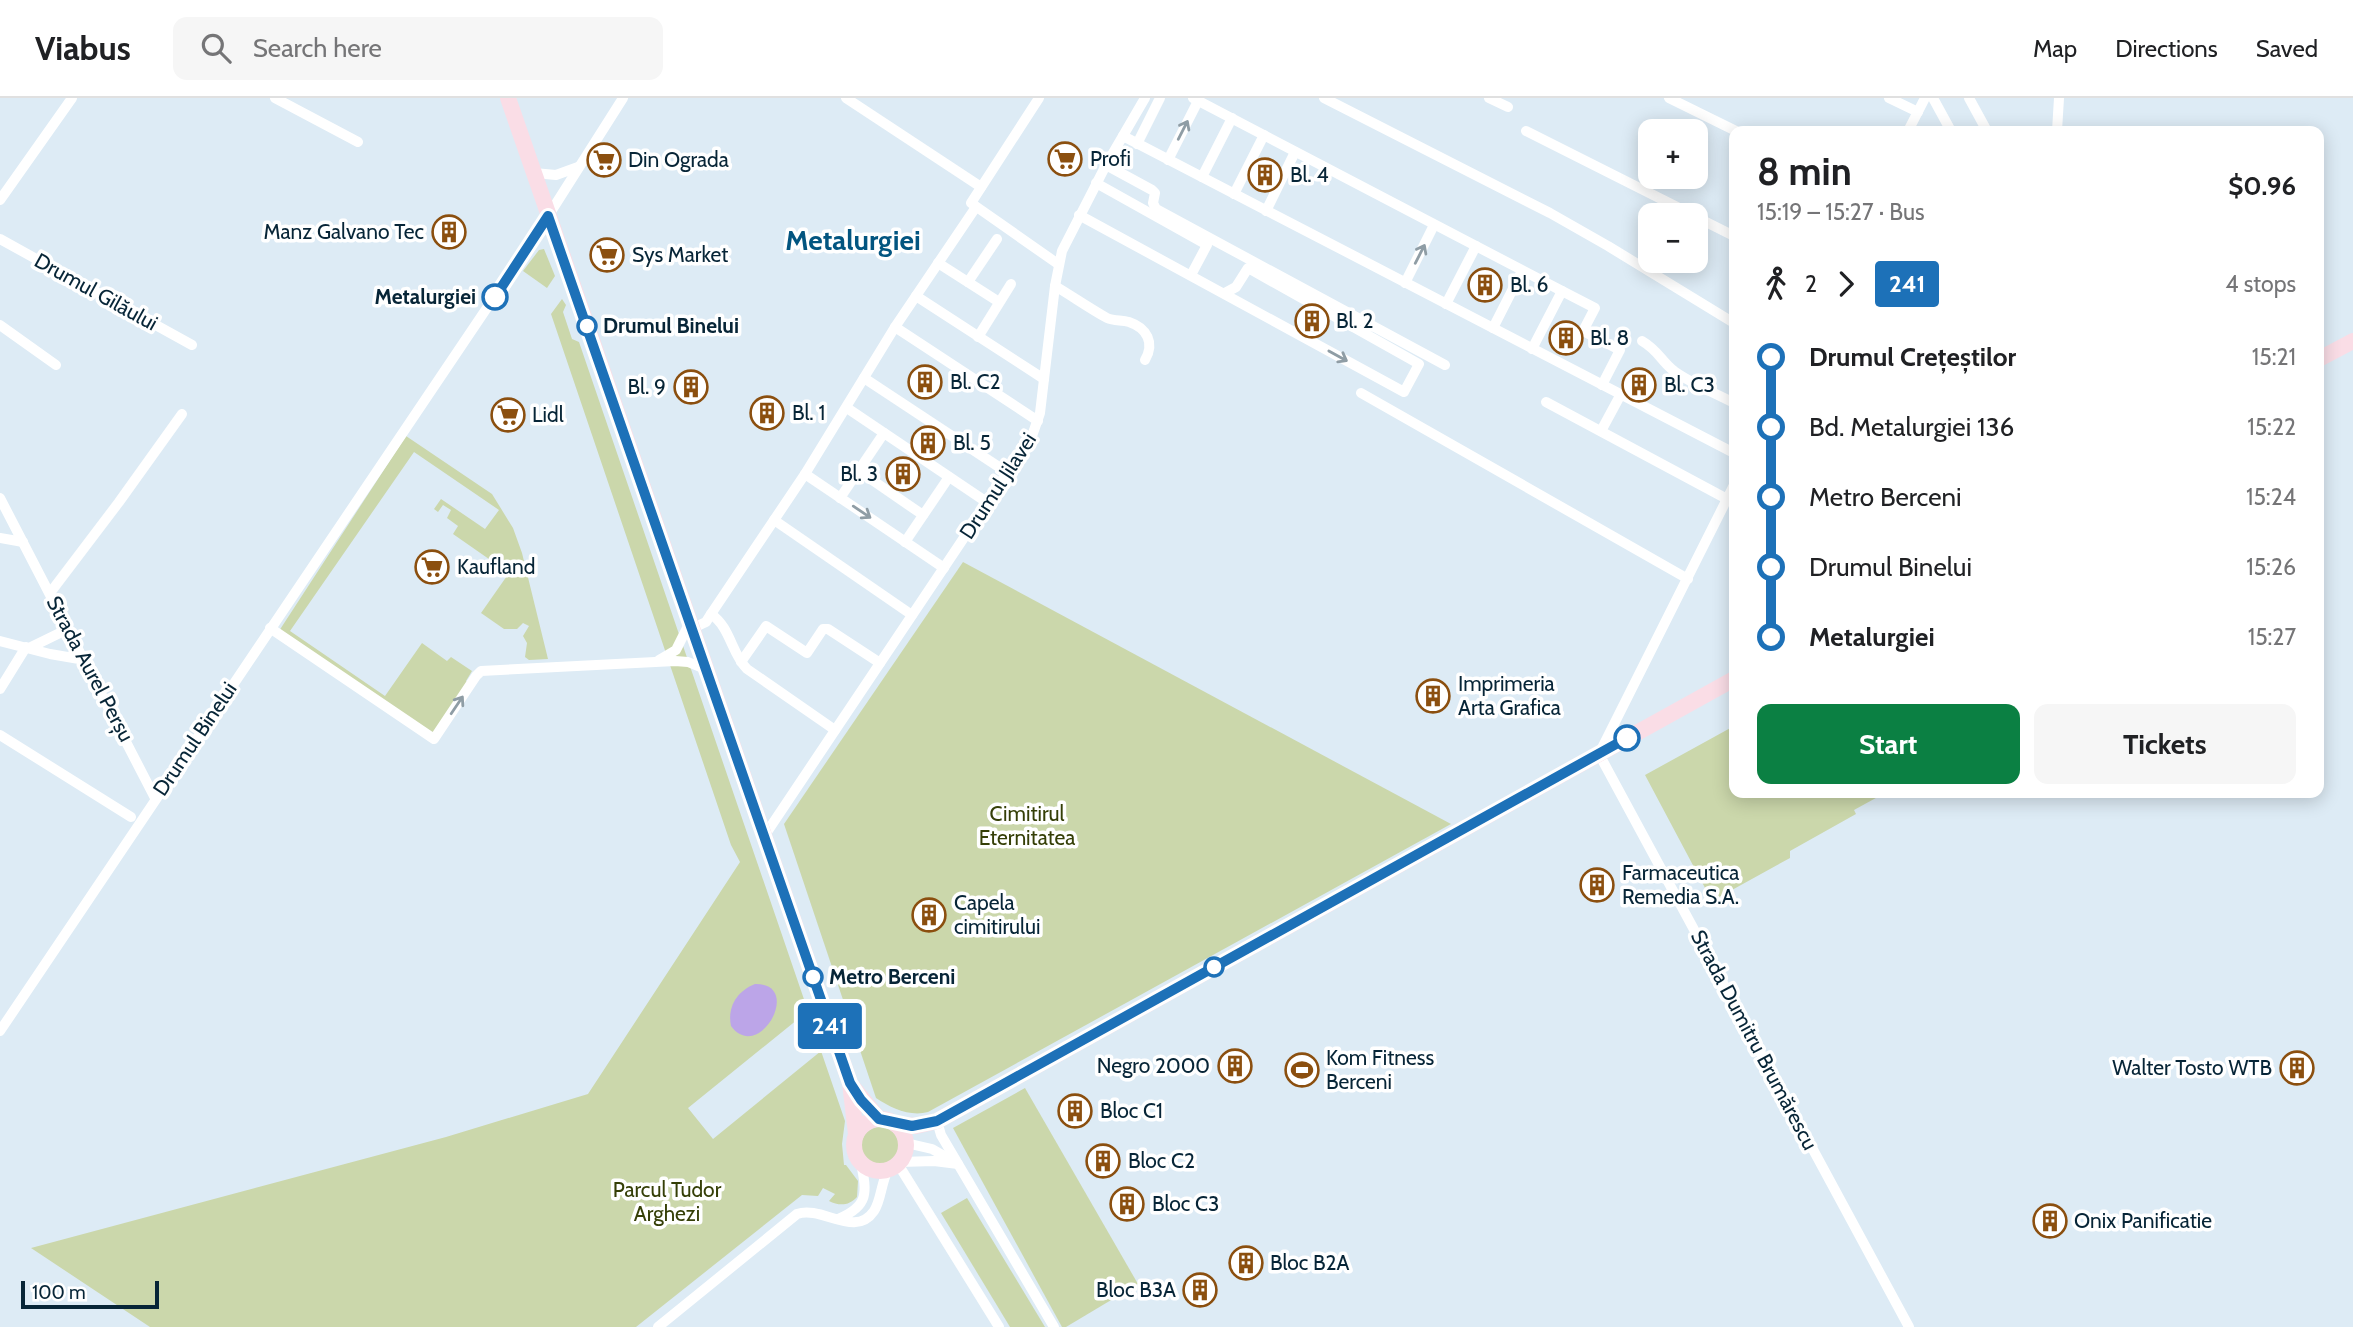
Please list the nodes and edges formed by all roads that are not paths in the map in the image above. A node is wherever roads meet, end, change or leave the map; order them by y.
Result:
1 (72, 98) edge
2 (275, 98) edge
3 (508, 98) edge
4 (623, 98) edge
5 (846, 98) edge
6 (1039, 98) edge
7 (1145, 98) edge
8 (1160, 98) edge
9 (1324, 98) edge
10 (1489, 98) edge
11 (1668, 98) edge
12 (1889, 98) edge
13 (1925, 98) edge
14 (1933, 98) edge
15 (1969, 98) edge
16 (2059, 98) edge
17 (1196, 99) edge
18 (1508, 107) dead end
19 (1918, 112) junction
20 (1232, 118) junction
21 (1911, 126) edge
22 (1948, 126) edge
23 (1984, 126) edge
24 (2057, 126) edge
25 (1729, 128) edge
26 (1526, 131) dead end
27 (1264, 135) junction
28 (1122, 136) junction
29 (358, 142) dead end
30 (1137, 144) junction
31 (1296, 152) junction
32 (1168, 160) junction
33 (1106, 165) junction
34 (578, 167) junction
35 (534, 173) junction
36 (1202, 177) junction
37 (1096, 183) junction
38 (981, 187) junction
39 (1234, 194) junction
40 (0, 200) edge
41 (1668, 203) edge
42 (975, 207) junction
43 (1266, 211) junction
44 (1079, 215) junction
45 (548, 216) junction
46 (1708, 223) edge
47 (1434, 225) junction
48 (1729, 234) edge
49 (0, 239) edge
50 (997, 239) dead end
51 (1476, 246) junction
52 (938, 263) junction
53 (1058, 264) junction
54 (1522, 271) junction
55 (1191, 275) junction
56 (968, 282) junction
57 (1405, 283) junction
58 (1011, 284) dead end
59 (1055, 286) junction
60 (1562, 291) junction
61 (916, 296) junction
62 (1230, 296) junction
63 (999, 303) junction
64 (1446, 304) junction
65 (1729, 320) edge
66 (0, 325) edge
67 (895, 327) junction
68 (1493, 328) junction
69 (978, 337) junction
70 (1642, 341) dead end
71 (2353, 341) edge
72 (192, 345) dead end
73 (1532, 349) junction
74 (2324, 356) edge
75 (1145, 360) dead end
76 (56, 365) dead end
77 (1445, 365) dead end
78 (864, 378) junction
79 (1044, 379) junction
80 (1602, 385) junction
81 (1361, 393) dead end
82 (1621, 394) junction
83 (1729, 400) edge
84 (1546, 402) dead end
85 (847, 408) junction
86 (182, 414) dead end
87 (1038, 421) junction
88 (1601, 431) junction
89 (884, 433) junction
90 (1729, 450) edge
91 (859, 471) junction
92 (1008, 473) junction
93 (805, 474) junction
94 (949, 477) junction
95 (1729, 495) edge
96 (0, 498) edge
97 (840, 498) junction
98 (1727, 499) junction
99 (988, 503) junction
100 (923, 515) junction
101 (774, 520) junction
102 (0, 538) edge
103 (23, 542) junction
104 (905, 542) junction
105 (944, 568) junction
106 (1688, 579) junction
107 (50, 593) junction
108 (711, 614) junction
109 (912, 615) junction
110 (690, 627) junction
111 (270, 628) junction
112 (68, 629) junction
113 (0, 641) edge
114 (27, 648) junction
115 (85, 660) junction
116 (657, 661) junction
117 (741, 662) junction
118 (880, 663) junction
119 (705, 669) junction
120 (1729, 682) edge
121 (0, 689) edge
122 (835, 730) junction
123 (0, 735) edge
124 (1599, 754) junction
125 (155, 798) junction
126 (131, 817) dead end
127 (764, 838) junction
128 (2, 1023) edge
129 (850, 1083) junction
130 (887, 1121) junction
131 (939, 1128) junction
132 (856, 1134) junction
133 (906, 1143) junction
134 (860, 1163) junction
135 (958, 1164) junction
136 (895, 1166) junction
137 (838, 1219) junction
138 (658, 1327) edge
139 (999, 1327) edge
140 (1054, 1327) edge
141 (1909, 1327) edge

1 - 40 street
2 - 29 street
3 - 35 main road
4 - 34 street, Drumul Binelui
5 - 38 street
6 - 38 street
7 - 28 street, Drumul Jilavei
8 - 30 street
9 - 65 street
10 - 18 street
11 - 25 street
12 - 19 street
13 - 19 street
14 - 22 street
15 - 23 street
16 - 24 street
17 - 20 street
32 -> 17 street
19 - 21 street
20 - 27 street
20 - 36 street
26 - 41 street
27 - 31 street
27 - 39 street
28 - 30 street
28 - 33 street, Drumul Jilavei
30 - 32 street
31 - 43 street
31 - 47 street
32 - 36 street
33 - 37 street, Drumul Jilavei
33 - 77 street
34 - 35 street
34 - 45 street, Drumul Binelui
35 - 45 main road
36 - 39 street
37 - 44 street, Drumul Jilavei
37 - 55 street
38 - 42 street
39 - 43 street
42 - 52 street
42 - 53 street
43 - 57 street
44 - 53 street, Drumul Jilavei
44 - 55 street
45 - 110 main road
45 - 111 street, Drumul Binelui
46 - 48 street
47 - 51 street
57 -> 47 street
49 - 72 street, Drumul Gilăului
50 - 56 street
51 - 54 street
51 - 64 street
52 - 56 street
52 - 61 street
53 - 59 street, Drumul Jilavei
54 - 60 street
54 - 68 street
55 - 62 street
56 - 63 street
57 - 64 street
58 - 63 street
59 - 75 street
59 - 79 street, Drumul Jilavei
60 - 73 street
60 - 80 street
61 - 67 street
61 - 69 street
62 -> 62 street
63 - 69 street
64 - 68 street
66 - 76 street
67 - 78 street
67 - 87 street
68 - 73 street
69 - 79 street
70 - 83 street
71 - 74 main road
73 - 80 street
78 - 85 street
78 - 92 street
79 - 87 street, Drumul Jilavei
80 - 82 street
81 - 106 street
82 - 88 street
82 - 90 street
84 - 88 street
85 - 89 street
85 - 93 street
86 - 107 street
87 - 92 street, Drumul Jilavei
88 - 98 street
89 - 91 street
89 - 94 street
91 - 97 street
91 - 100 street
92 - 99 street, Drumul Jilavei
93 - 97 street
93 - 101 street
94 - 99 street
94 - 100 street
95 - 98 street
96 - 103 street, Strada Aurel Perșu
97 -> 104 street
98 - 106 street
99 - 105 street, Drumul Jilavei
100 - 104 street
101 - 108 street
101 - 109 street
102 - 103 street
103 - 107 street, Strada Aurel Perșu
104 - 105 street
105 - 109 street, Drumul Jilavei
106 - 124 street
107 - 112 street, Strada Aurel Perșu
108 - 110 street
108 - 117 street
109 - 118 street, Drumul Jilavei
110 - 116 street
110 - 119 main road
111 -> 116 street
111 - 125 street, Drumul Binelui
112 - 114 street
112 - 115 street, Strada Aurel Perșu
113 - 114 street
114 - 115 street
114 - 121 street
115 - 125 street, Strada Aurel Perșu
116 - 119 street
117 - 118 street
117 - 122 street
118 - 122 street, Drumul Jilavei
119 - 127 main road
120 - 124 main road
122 - 127 street, Drumul Jilavei
123 - 126 street
124 - 131 main road
124 - 141 street, Strada Dumitru Brumărescu
125 - 128 street, Drumul Binelui
127 - 129 main road
129 - 130 main road
129 - 132 main road
130 - 131 main road
130 - 132 main road
130 - 133 main road
131 - 133 main road
131 - 135 street
132 - 134 main road
133 - 135 street
133 - 136 main road
134 - 136 main road
134 - 137 street
135 - 136 street
135 - 140 street
136 - 137 street
136 - 139 street
137 - 138 street

